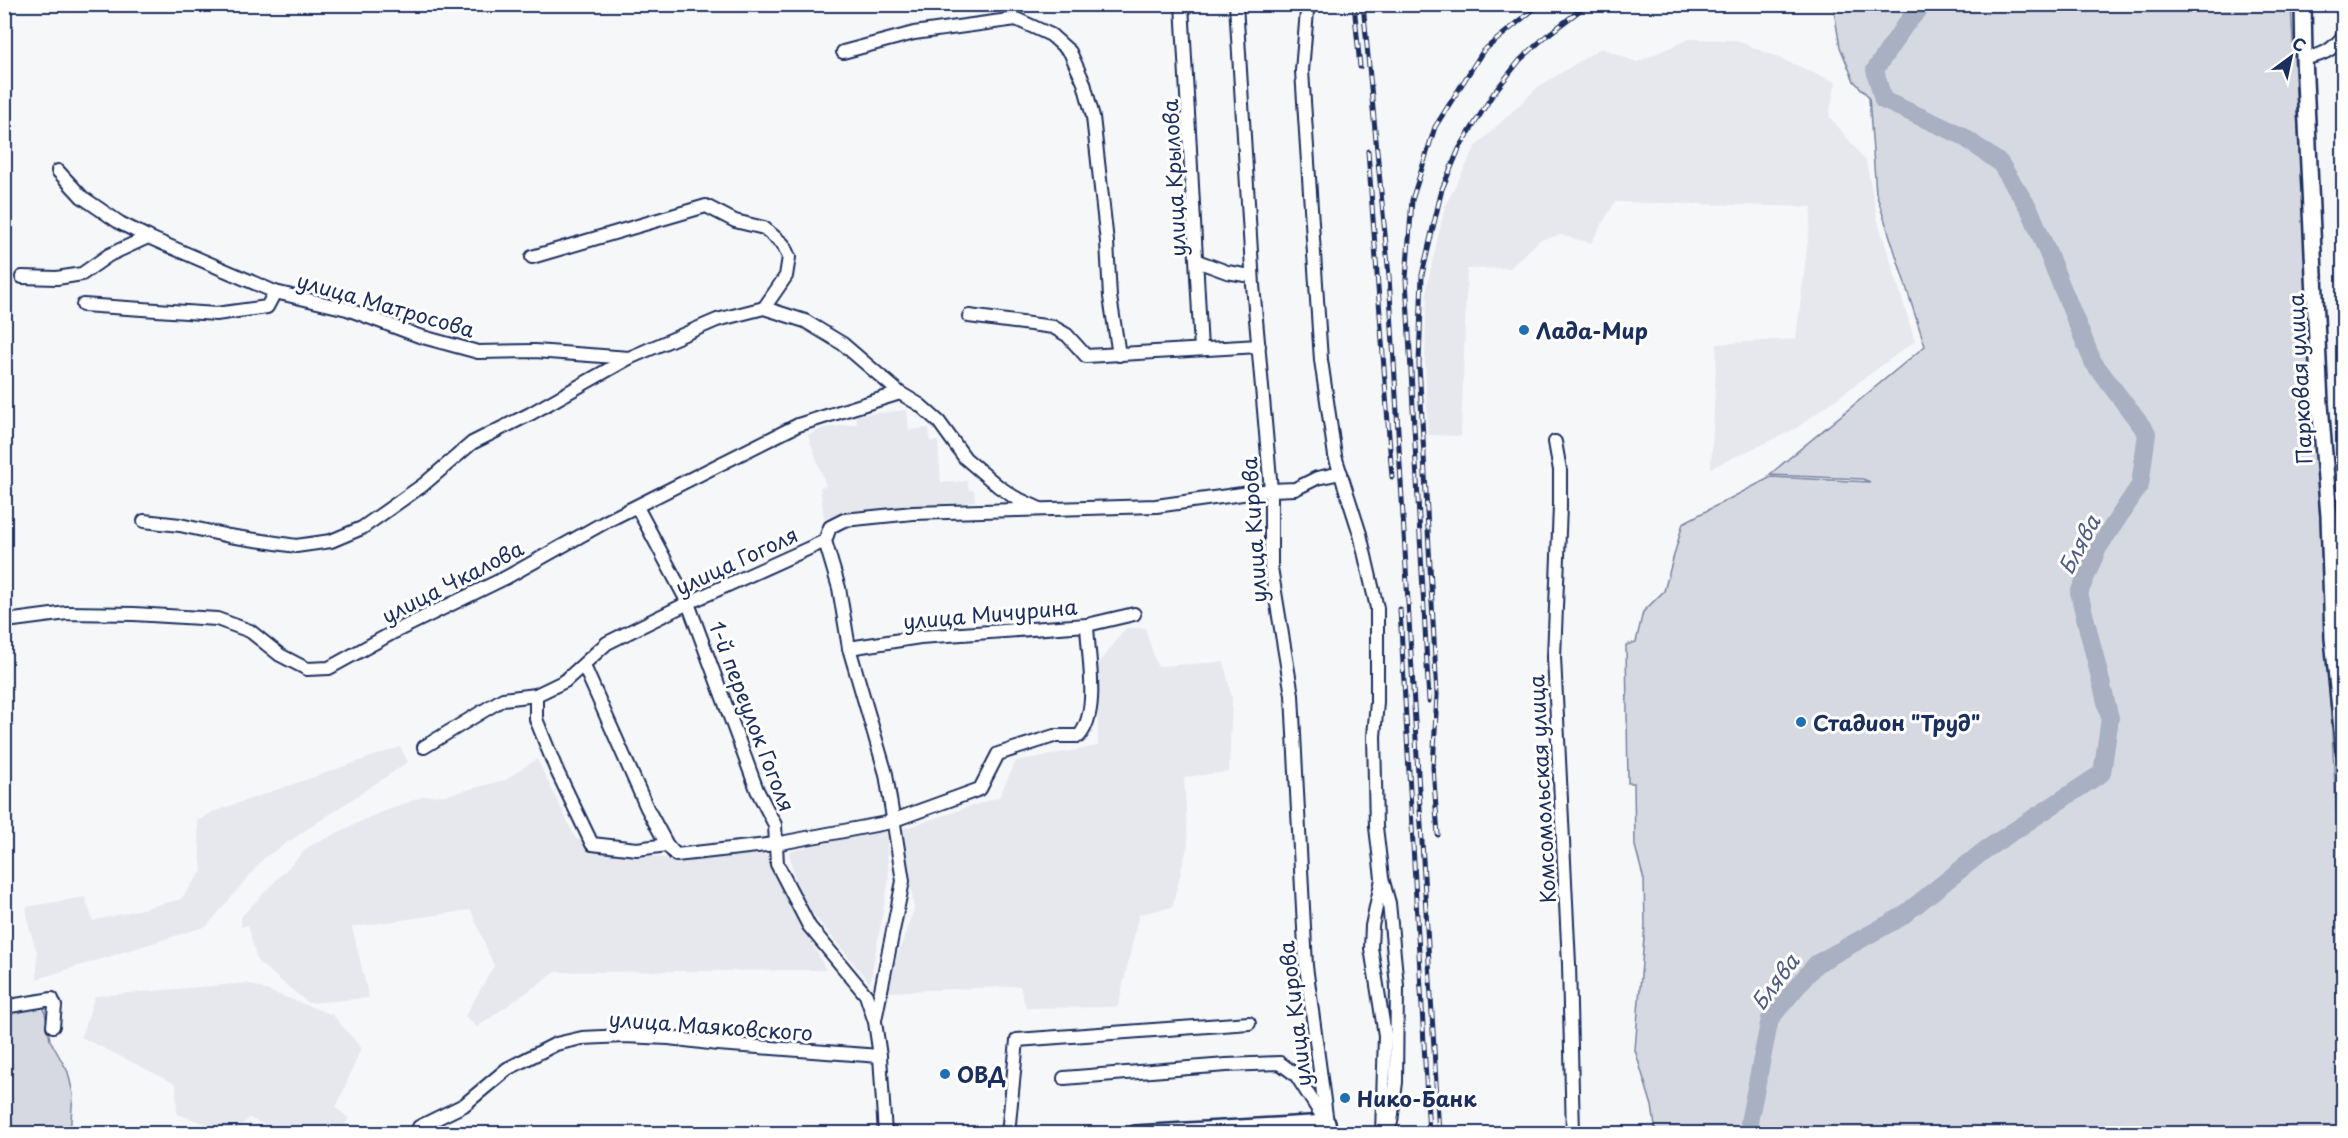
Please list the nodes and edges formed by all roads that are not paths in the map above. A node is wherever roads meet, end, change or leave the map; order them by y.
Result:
1 (1182, 4) edge
2 (1236, 4) edge
3 (2303, 4) edge
4 (1308, 7) edge
5 (2343, 35) edge
6 (843, 52) dead end
7 (2304, 58) junction
8 (58, 171) dead end
9 (148, 237) junction
10 (532, 257) dead end
11 (1197, 261) junction
12 (1245, 275) dead end
13 (22, 276) dead end
14 (275, 292) junction
15 (83, 304) dead end
16 (764, 308) junction
17 (969, 316) dead end
18 (1259, 346) junction
19 (1201, 350) junction
20 (1119, 355) junction
21 (629, 358) junction
22 (900, 393) junction
23 (1555, 442) dead end
24 (1341, 473) junction
25 (1270, 490) junction
26 (637, 507) junction
27 (1040, 509) junction
28 (144, 521) dead end
29 (825, 541) junction
30 (688, 603) junction
31 (1134, 614) dead end
32 (6, 621) dead end
33 (1087, 625) junction
34 (849, 648) junction
35 (584, 666) junction
36 (536, 695) junction
37 (424, 747) dead end
38 (2343, 750) edge
39 (895, 823) junction
40 (667, 844) junction
41 (775, 844) junction
42 (1382, 878) junction
43 (4, 1007) edge
44 (875, 1022) junction
45 (1249, 1023) dead end
46 (53, 1026) dead end
47 (880, 1056) junction
48 (1064, 1078) dead end
49 (419, 1127) dead end
50 (1328, 1128) edge
51 (885, 1134) edge
52 (1008, 1134) edge
53 (1135, 1134) edge
54 (1384, 1134) edge
55 (1573, 1134) edge

1 - 11 street, улица Крылова
2 - 18 street, улица Кирова
3 - 7 street, Парковая улица
4 - 24 street
5 - 7 street
6 - 20 street
7 - 38 street, Парковая улица
8 - 9 street, улица Матросова
9 - 13 street
9 - 14 street, улица Матросова
10 - 16 street
11 - 12 street
11 - 19 street, улица Крылова
14 - 15 street, улица Матросова
14 - 21 street, улица Матросова
16 - 21 street, улица Матросова
16 - 22 street
17 - 20 street
18 - 19 street
18 - 25 street, улица Кирова
19 - 20 street
21 - 28 street, улица Матросова
22 - 26 street, улица Чкалова
22 - 27 street
23 - 55 street, Комсомольская улица
24 - 25 street, улица Гоголя
24 - 42 street
25 - 27 street, улица Гоголя
25 - 50 street, улица Кирова
26 - 30 street, 1-й переулок Гоголя
26 - 32 street, улица Чкалова
27 - 29 street, улица Гоголя
29 - 30 street, улица Гоголя
29 - 34 street
30 - 35 street, улица Гоголя
30 - 41 street, 1-й переулок Гоголя
31 - 33 street, улица Мичурина
33 - 34 street, улица Мичурина
33 - 39 street
34 - 39 street
35 - 36 street, улица Гоголя
35 - 40 street
36 - 37 street, улица Гоголя
36 - 40 street
39 - 41 street
39 - 44 street
40 - 41 street
41 - 44 street, 1-й переулок Гоголя
42 - 54 street
42 - 54 street
43 - 46 street
44 - 47 street
45 - 52 street
47 - 49 street, улица Маяковского
47 - 51 street
48 - 50 street
50 - 53 street

